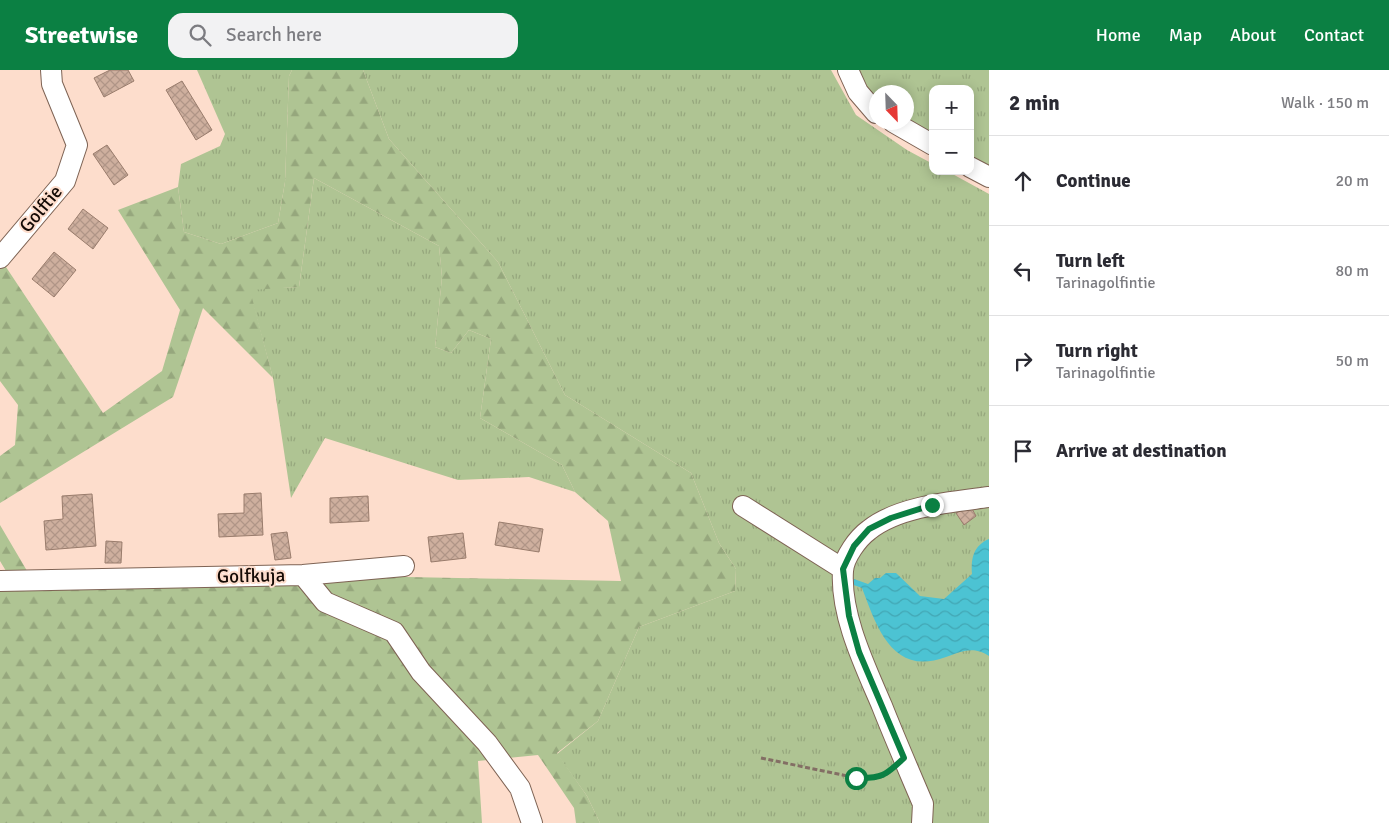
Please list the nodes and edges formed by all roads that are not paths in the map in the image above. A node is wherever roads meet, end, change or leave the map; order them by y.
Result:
1 (51, 70) edge
2 (848, 70) edge
3 (869, 105) edge
4 (906, 130) edge
5 (929, 143) edge
6 (974, 169) edge
7 (989, 178) edge
8 (0, 258) edge
9 (989, 497) edge
10 (743, 506) dead end
11 (404, 566) dead end
12 (843, 569) junction
13 (303, 575) junction
14 (0, 581) edge
15 (532, 823) edge
16 (922, 823) edge

1 - 8 street, Golftie
2 - 3 street
4 - 5 street
6 - 7 street
9 - 12 street
10 - 12 street
11 - 13 street
12 - 16 street
13 - 14 street, Golfkuja
13 - 15 street, Golfkuja

